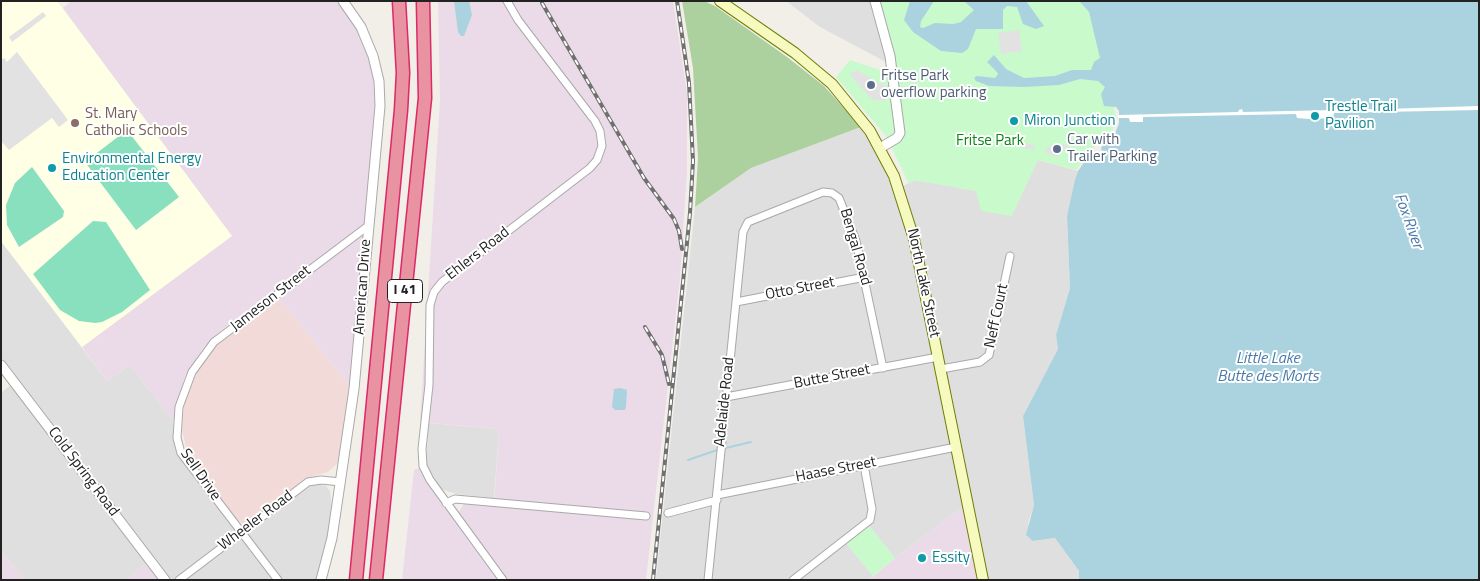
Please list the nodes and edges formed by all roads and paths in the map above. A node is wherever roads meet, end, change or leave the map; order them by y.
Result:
1 (343, 1) edge
2 (423, 1) edge
3 (506, 1) edge
4 (720, 1) edge
5 (875, 1) edge
6 (398, 2) edge
7 (880, 148) junction
8 (746, 224) joint
9 (368, 226) junction
10 (1010, 256) dead end
11 (865, 277) junction
12 (736, 302) junction
13 (938, 356) junction
14 (1, 365) edge
15 (883, 368) junction
16 (941, 369) junction
17 (187, 383) joint
18 (726, 397) junction
19 (956, 447) junction
20 (864, 465) junction
21 (341, 482) junction
22 (717, 497) junction
23 (446, 503) junction
24 (668, 513) dead end
25 (646, 516) dead end
26 (242, 532) junction
27 (165, 580) edge
28 (179, 580) edge
29 (278, 580) edge
30 (321, 580) edge
31 (356, 580) edge
32 (376, 580) edge
33 (503, 580) edge
34 (708, 580) edge
35 (792, 580) edge
36 (983, 580) edge

1 - 9 street, American Drive
2 - 32 highway, I 41
3 - 23 street, Ehlers Road
4 - 7 main road, North Lake Street
5 - 7 street
6 - 31 highway, I 41
7 - 13 main road, North Lake Street
8 - 11 street, Bengal Road
8 - 12 street, Adelaide Road
9 - 17 street, Jameson Street
9 - 21 street, American Drive
10 - 16 street, Neff Court
11 - 12 street, Otto Street
11 - 15 street, Bengal Road
12 - 18 street, Adelaide Road
13 - 15 street, Butte Street
13 - 16 main road, North Lake Street
14 - 27 street, Cold Spring Road
15 - 18 street, Butte Street
16 - 19 main road, North Lake Street
17 - 26 street, Sell Drive
18 - 22 street, Adelaide Road
19 - 20 street, Haase Street
19 - 36 main road, North Lake Street
20 - 22 street, Haase Street
20 - 35 street
21 - 26 street, Wheeler Road
21 - 30 street, American Drive
22 - 24 street, Haase Street
22 - 34 street, Adelaide Road
23 - 25 street
23 - 33 street, Ehlers Road
26 - 28 street, Wheeler Road
26 - 29 street, Sell Drive

